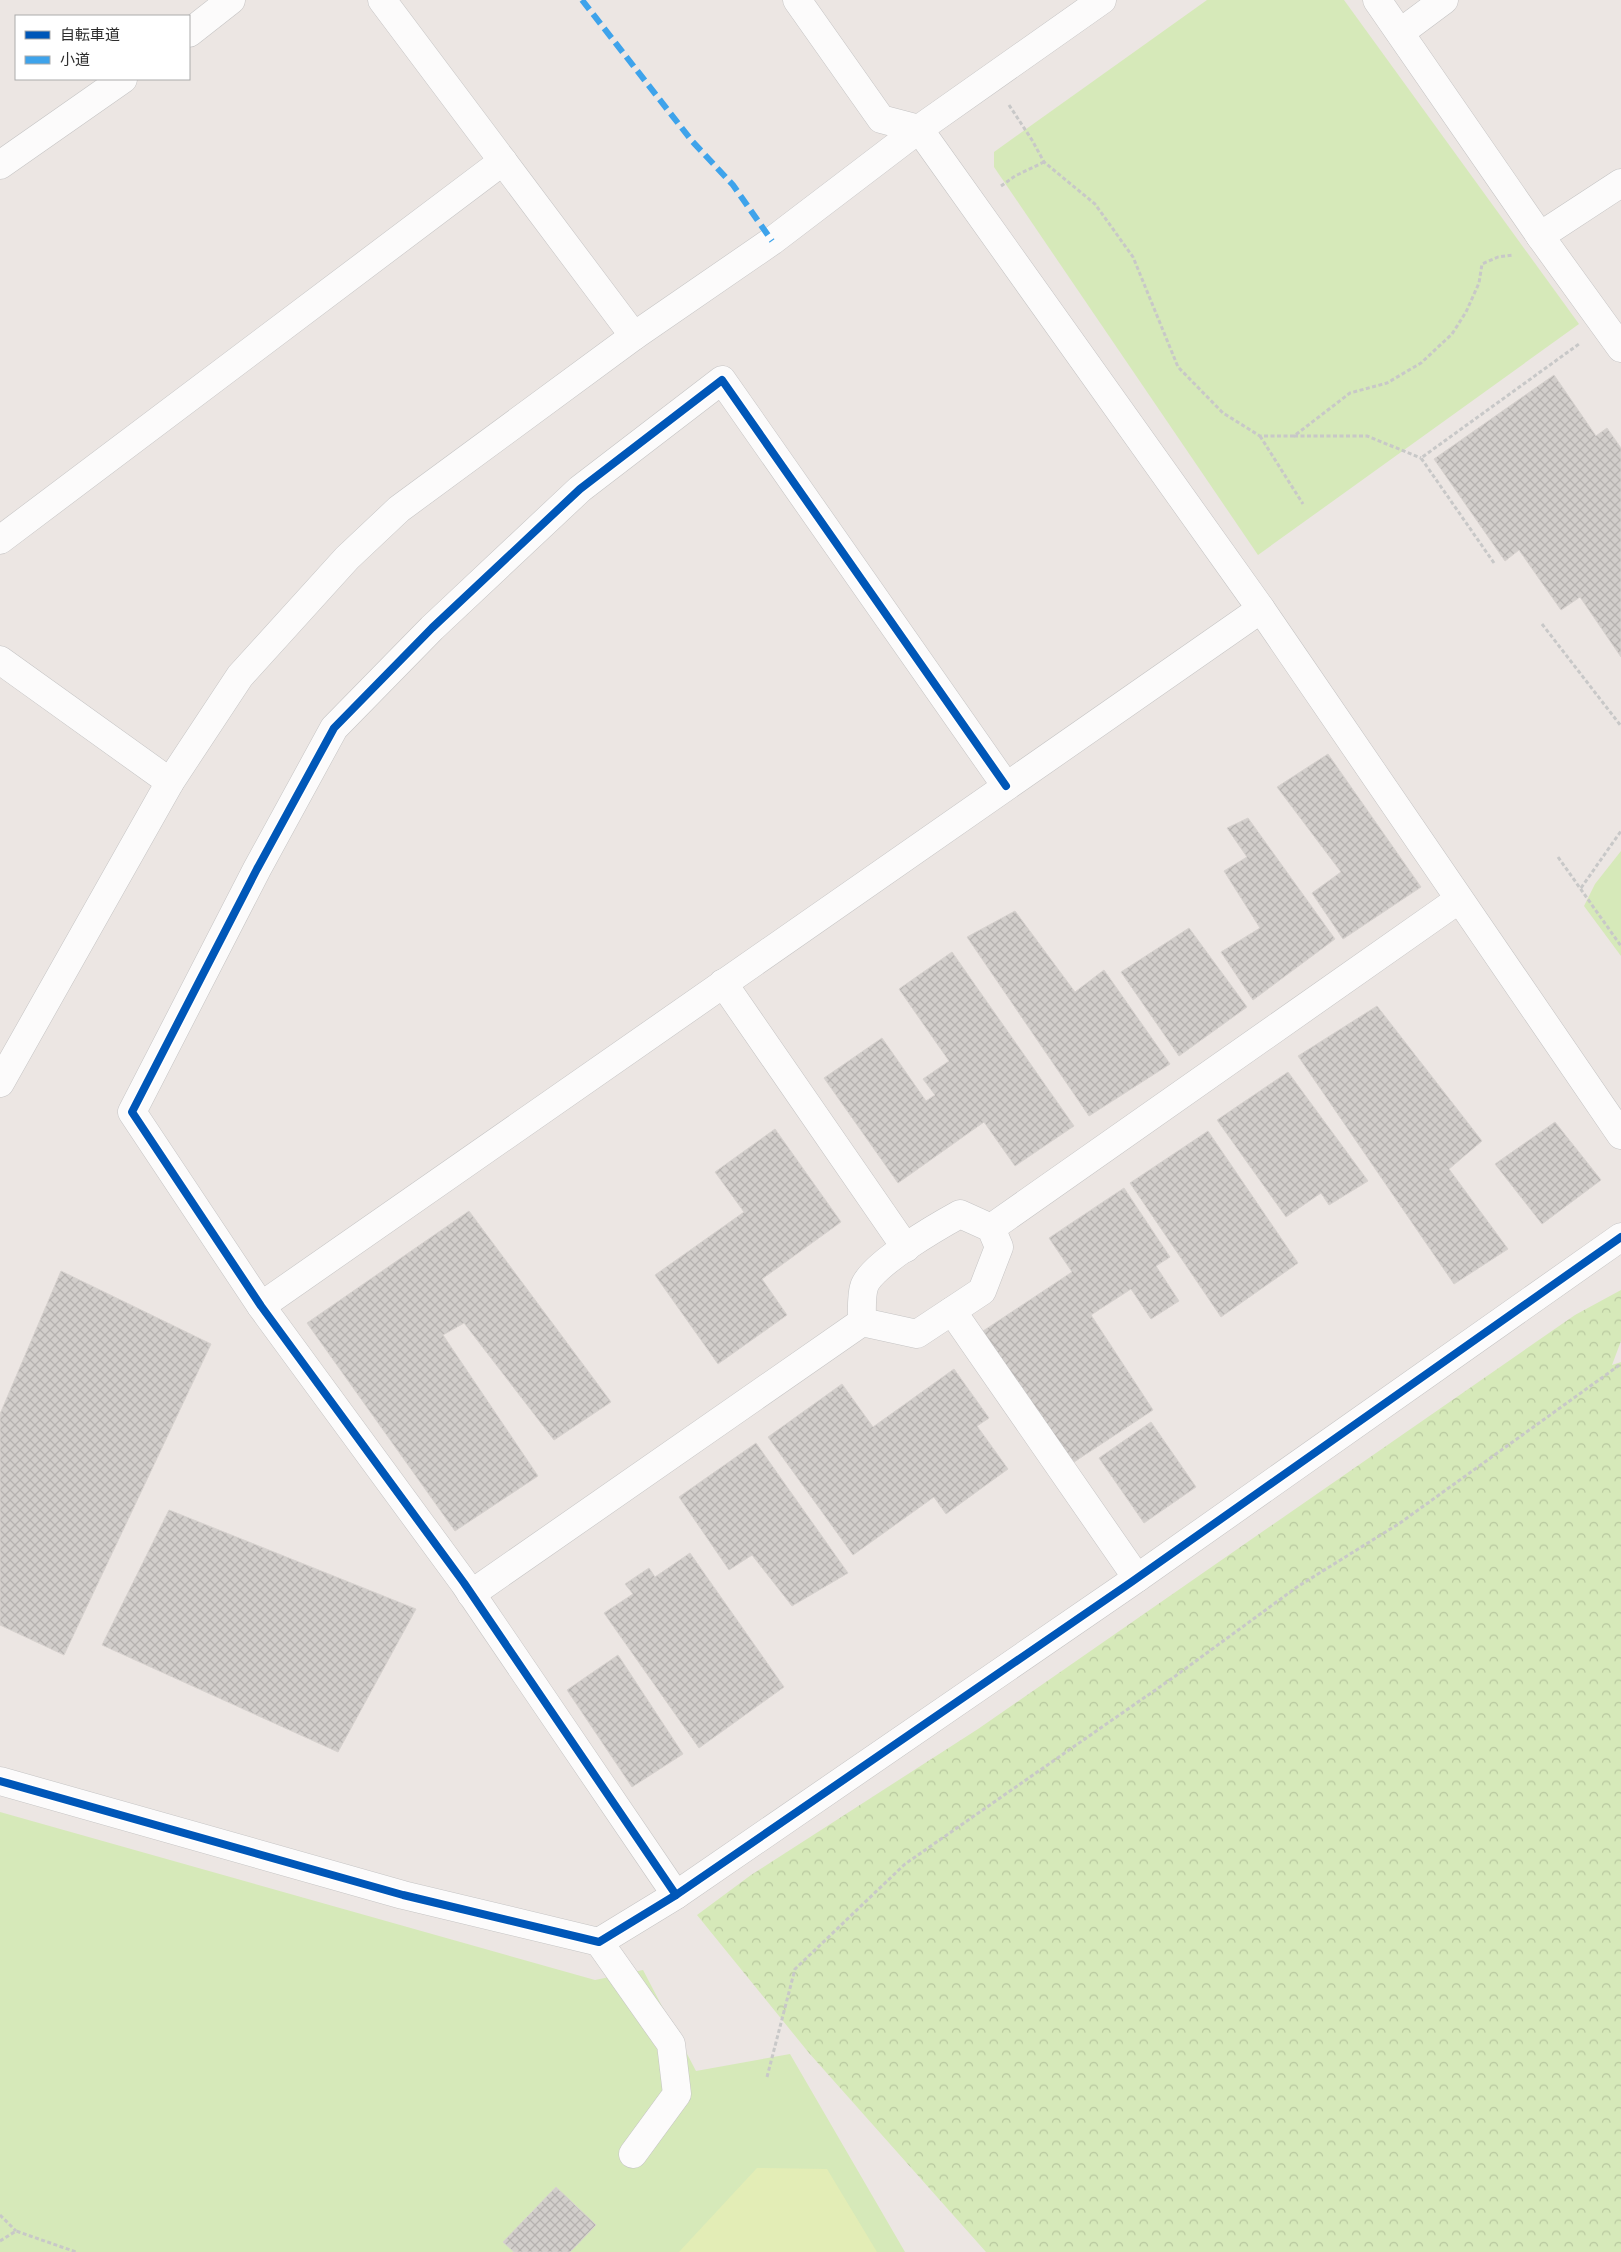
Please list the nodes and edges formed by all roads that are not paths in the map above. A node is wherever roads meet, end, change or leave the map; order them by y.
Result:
1 (231, 0) edge
2 (382, 0) edge
3 (797, 0) edge
4 (1102, 0) edge
5 (1377, 0) edge
6 (1444, 0) edge
7 (190, 31) edge
8 (1400, 32) junction
9 (122, 80) edge
10 (919, 129) junction
11 (503, 161) junction
12 (0, 165) edge
13 (1621, 183) edge
14 (1540, 236) junction
15 (634, 336) junction
16 (1621, 348) edge
17 (0, 540) edge
18 (1261, 609) junction
19 (0, 660) edge
20 (170, 782) junction
21 (1006, 786) junction
22 (1458, 900) junction
23 (722, 983) junction
24 (0, 1083) edge
25 (1621, 1135) edge
26 (991, 1228) junction
27 (1621, 1237) edge
28 (906, 1248) junction
29 (261, 1306) junction
30 (952, 1311) junction
31 (862, 1322) junction
32 (1137, 1578) junction
33 (471, 1594) junction
34 (0, 1781) edge
35 (676, 1895) junction
36 (599, 1942) junction
37 (633, 2154) dead end

1 - 7 street
2 - 11 street
3 - 10 street
4 - 10 street
5 - 8 street
6 - 8 street
8 - 14 street
9 - 12 street
10 - 15 street
10 - 18 street
11 - 15 street
11 - 17 street
13 - 14 street
14 - 16 street
15 - 20 street
18 - 21 street
18 - 22 street
19 - 20 street
20 - 24 street
21 - 23 street
21 - 29 street
22 - 25 street
22 - 26 street
23 - 28 street
23 - 29 street
26 - 28 street
26 - 30 street
27 - 32 street
28 - 31 street
29 - 33 street
30 - 31 street
30 - 32 street
31 - 33 street
32 - 35 street
33 - 35 street
34 - 36 street
35 - 36 street
36 - 37 street

